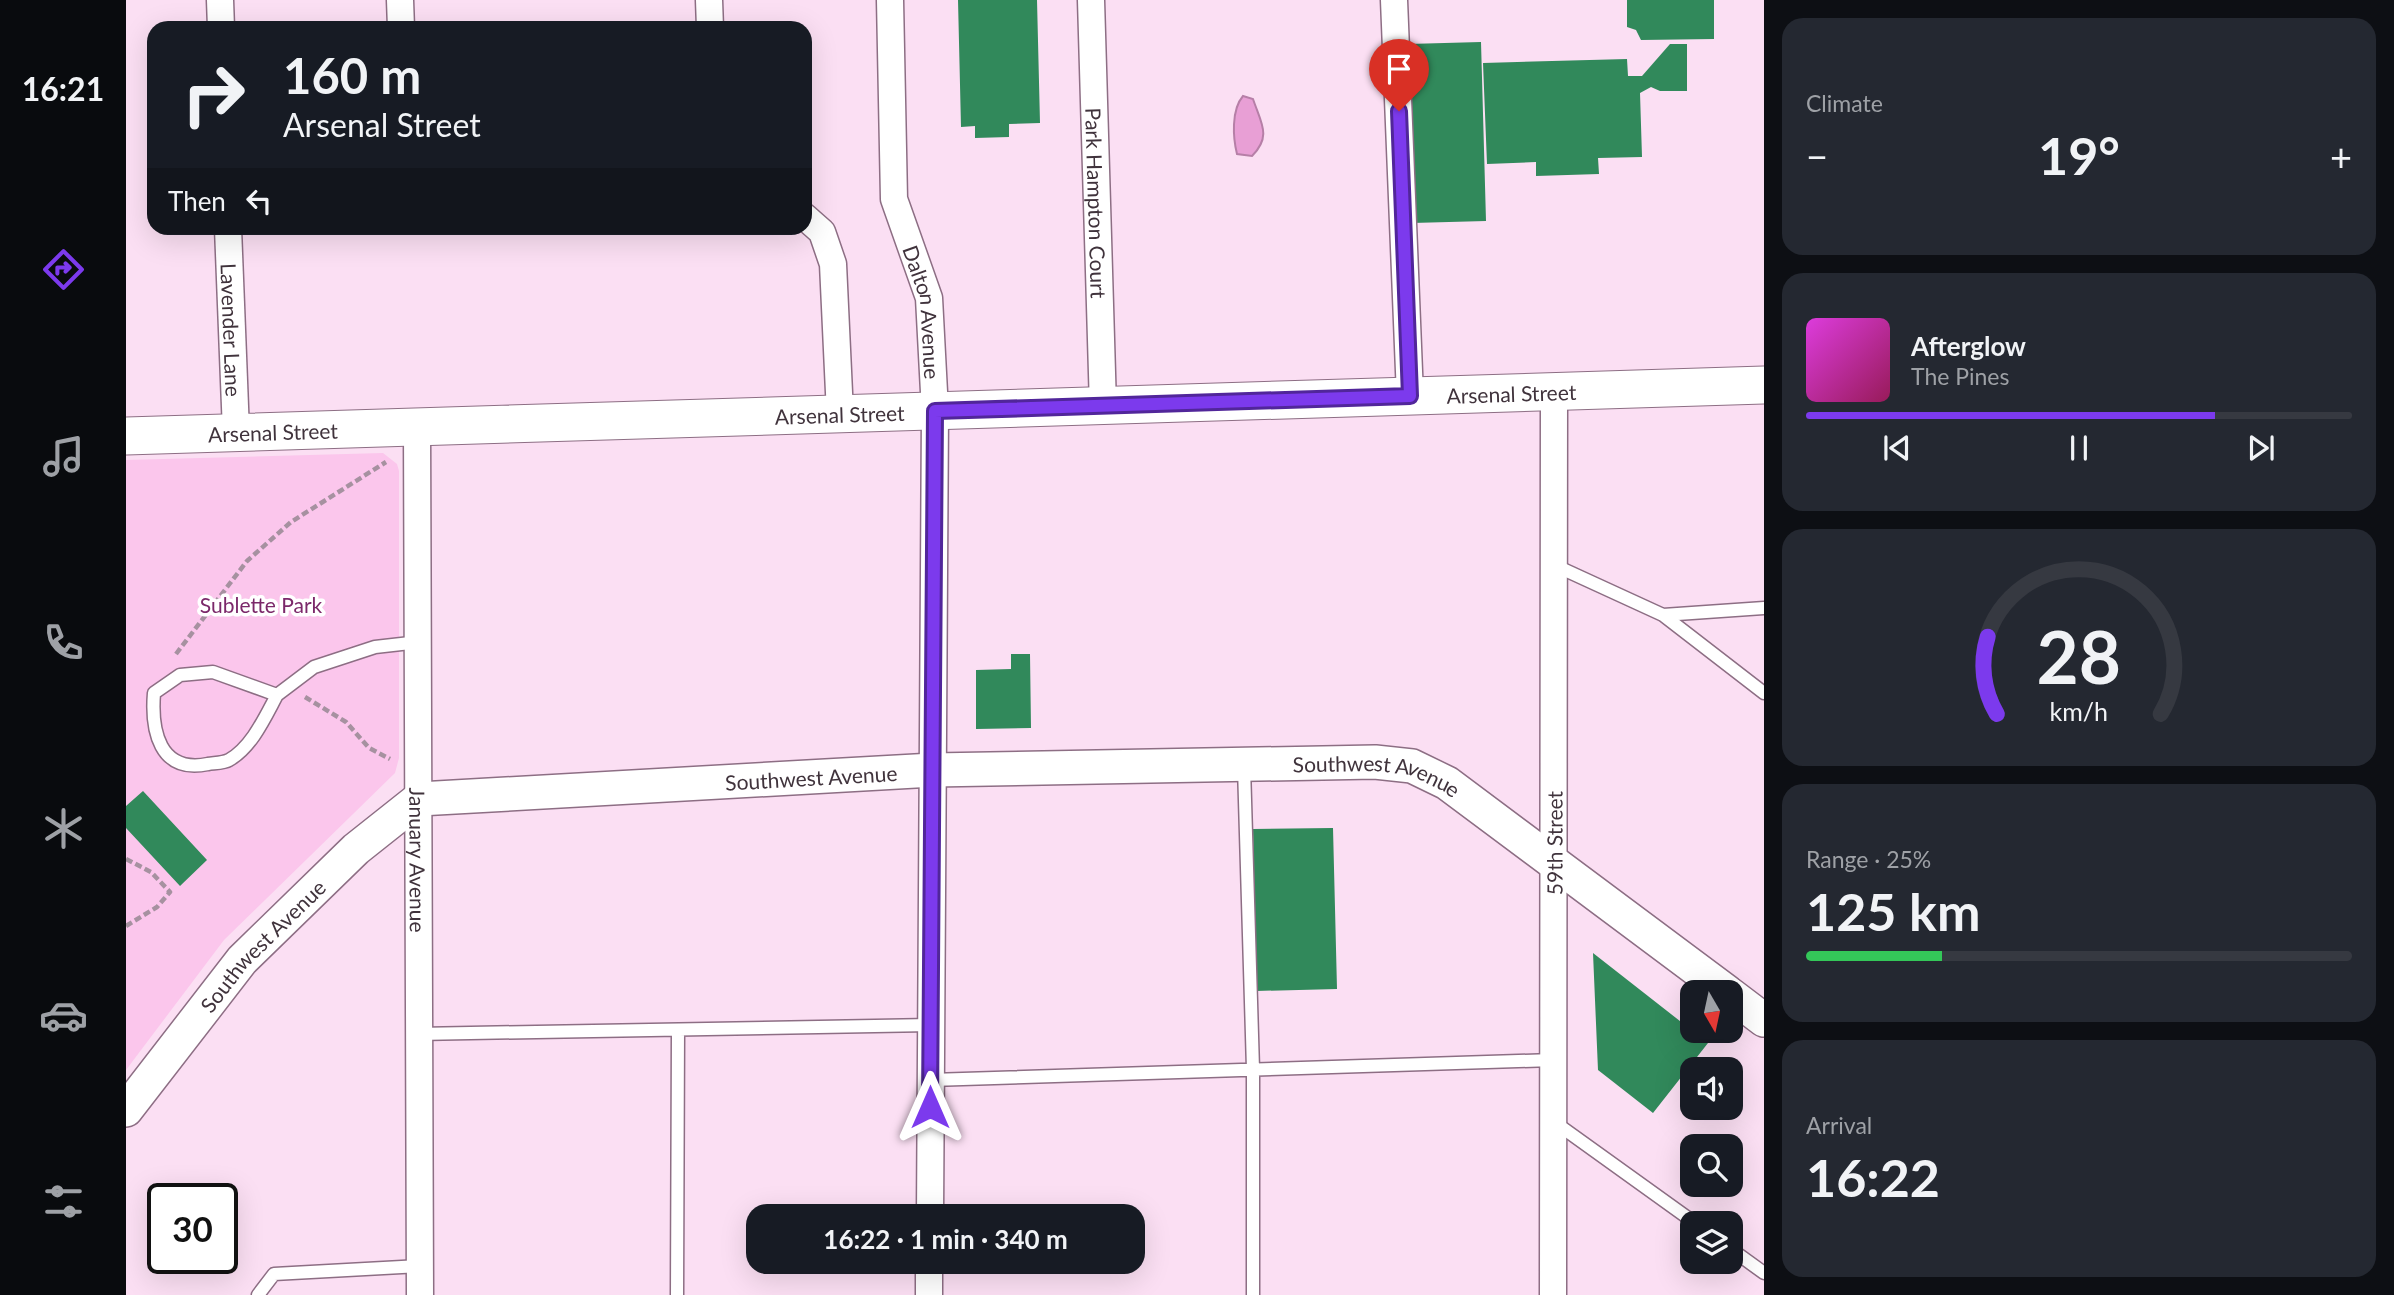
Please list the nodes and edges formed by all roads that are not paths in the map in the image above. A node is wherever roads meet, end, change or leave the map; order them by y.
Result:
1 (220, 0) edge
2 (400, 0) edge
3 (709, 0) edge
4 (890, 0) edge
5 (1091, 0) edge
6 (1394, 0) edge
7 (221, 21) edge
8 (401, 21) edge
9 (710, 21) edge
10 (812, 223) edge
11 (228, 235) edge
12 (1764, 385) edge
13 (1554, 392) junction
14 (1410, 396) junction
15 (1103, 407) junction
16 (935, 411) junction
17 (840, 414) junction
18 (417, 426) junction
19 (236, 432) junction
20 (126, 436) edge
21 (1554, 565) junction
22 (1764, 608) edge
23 (1663, 615) junction
24 (420, 642) junction
25 (281, 692) junction
26 (1764, 693) edge
27 (1244, 764) junction
28 (933, 770) junction
29 (419, 799) junction
30 (1554, 860) junction
31 (1711, 980) edge
32 (1743, 1004) edge
33 (1764, 1020) edge
34 (931, 1025) junction
35 (678, 1030) junction
36 (417, 1034) junction
37 (1553, 1060) junction
38 (1253, 1069) junction
39 (930, 1080) junction
40 (126, 1110) edge
41 (1553, 1121) junction
42 (930, 1204) edge
43 (1680, 1212) edge
44 (1743, 1258) edge
45 (420, 1265) junction
46 (1764, 1273) edge
47 (929, 1274) edge
48 (258, 1295) edge
49 (420, 1295) edge
50 (677, 1295) edge
51 (929, 1295) edge
52 (1252, 1295) edge
53 (1553, 1295) edge

1 - 7 street
2 - 8 street
3 - 9 street
4 - 16 street, Dalton Avenue
5 - 15 street, Park Hampton Court
6 - 14 street
10 - 17 street
11 - 19 street, Lavender Lane
12 - 13 main road, Arsenal Street
13 - 14 main road, Arsenal Street
13 - 21 street, 59th Street
14 - 15 main road, Arsenal Street
15 - 16 main road, Arsenal Street
16 - 17 main road, Arsenal Street
16 - 28 street, Dalton Avenue
17 - 18 main road, Arsenal Street
18 - 19 main road, Arsenal Street
18 - 24 street, January Avenue
19 - 20 main road, Arsenal Street
21 - 23 lane
21 - 30 street, 59th Street
22 - 23 lane
23 - 26 lane
24 - 25 lane
24 - 29 street, January Avenue
25 - 25 lane
27 - 28 street, Southwest Avenue
27 - 30 street, Southwest Avenue
27 - 38 lane
28 - 29 street, Southwest Avenue
28 - 34 street, Dalton Avenue
29 - 36 street, January Avenue
29 - 40 street, Southwest Avenue
30 - 31 street, Southwest Avenue
30 - 37 street, 59th Street
32 - 33 street, Southwest Avenue
34 - 35 lane
34 - 39 street, Dalton Avenue
35 - 36 lane
35 - 50 lane
36 - 45 street, January Avenue
37 - 38 lane
37 - 41 street, 59th Street
38 - 39 lane
38 - 52 lane
39 - 42 street, Dalton Avenue
41 - 43 lane
41 - 53 street, 59th Street
44 - 46 lane
45 - 48 lane
45 - 49 street, January Avenue
47 - 51 street

